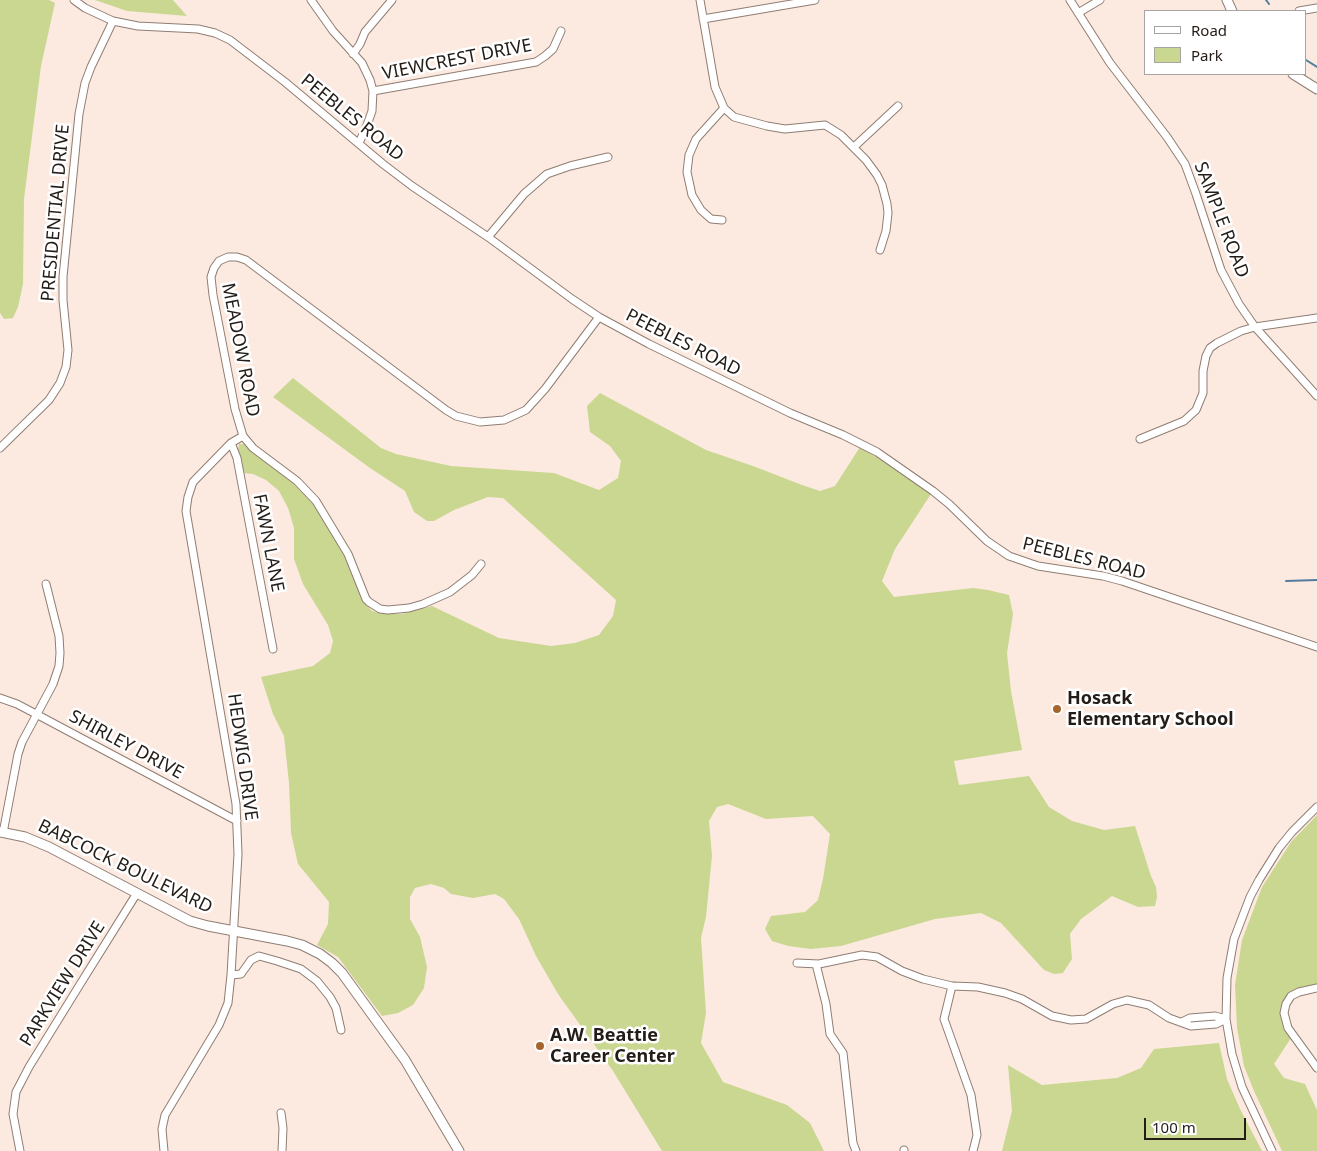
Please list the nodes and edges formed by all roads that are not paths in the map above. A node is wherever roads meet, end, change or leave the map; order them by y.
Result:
1 (74, 0) edge
2 (311, 0) edge
3 (392, 0) edge
4 (700, 0) edge
5 (815, 0) edge
6 (1070, 0) edge
7 (1100, 0) edge
8 (1317, 8) edge
9 (1304, 10) edge
10 (1078, 13) junction
11 (703, 20) junction
12 (113, 21) junction
13 (561, 31) dead end
14 (354, 54) junction
15 (1295, 75) edge
16 (1317, 89) edge
17 (373, 91) junction
18 (898, 106) dead end
19 (724, 108) junction
20 (359, 143) junction
21 (854, 147) junction
22 (608, 157) dead end
23 (722, 220) dead end
24 (488, 237) junction
25 (880, 250) dead end
26 (599, 317) junction
27 (1317, 318) edge
28 (1255, 327) junction
29 (1317, 396) edge
30 (242, 436) junction
31 (1140, 439) dead end
32 (231, 443) junction
33 (0, 448) edge
34 (481, 564) dead end
35 (46, 584) dead end
36 (1317, 647) edge
37 (273, 649) dead end
38 (0, 698) edge
39 (36, 714) junction
40 (1317, 807) edge
41 (237, 821) junction
42 (2, 832) edge
43 (138, 893) junction
44 (232, 930) junction
45 (797, 963) dead end
46 (816, 964) junction
47 (231, 975) junction
48 (952, 986) junction
49 (1317, 988) edge
50 (1226, 1020) junction
51 (341, 1030) dead end
52 (1317, 1068) edge
53 (281, 1113) dead end
54 (20, 1151) edge
55 (164, 1151) edge
56 (282, 1151) edge
57 (459, 1151) edge
58 (856, 1151) edge
59 (973, 1151) edge
60 (1272, 1151) edge

1 - 12 street, PEEBLES ROAD
2 - 14 street
3 - 14 street
4 - 11 street
5 - 11 street
6 - 10 street, SAMPLE ROAD
7 - 10 street
8 - 9 street
10 - 28 street, SAMPLE ROAD
11 - 19 street
12 - 20 street, PEEBLES ROAD
12 - 33 street, PRESIDENTIAL DRIVE
13 - 17 street, VIEWCREST DRIVE
14 - 17 street
15 - 16 main road
17 - 20 street
18 - 21 street
19 - 21 street
19 - 23 street
20 - 24 street, PEEBLES ROAD
21 - 25 street
22 - 24 street
24 - 26 street, PEEBLES ROAD
26 - 30 street, MEADOW ROAD
26 - 36 street, PEEBLES ROAD
27 - 28 street
28 - 29 street, SAMPLE ROAD
28 - 31 street
30 - 32 street, HEDWIG DRIVE
30 - 34 street, MEADOW ROAD
32 - 37 street, FAWN LANE
32 - 41 street, HEDWIG DRIVE
35 - 39 street
38 - 39 street, SHIRLEY DRIVE
39 - 41 street, SHIRLEY DRIVE
39 - 42 street
40 - 50 street
41 - 44 street, HEDWIG DRIVE
42 - 43 main road, BABCOCK BOULEVARD
43 - 44 main road, BABCOCK BOULEVARD
43 - 54 street, PARKVIEW DRIVE
44 - 47 street, HEDWIG DRIVE
44 - 57 main road, BABCOCK BOULEVARD
45 - 46 street
46 - 48 street
46 - 58 street
47 - 51 street
47 - 55 street, HEDWIG DRIVE
48 - 50 street
48 - 59 street
49 - 52 street
50 - 60 street
53 - 56 street

